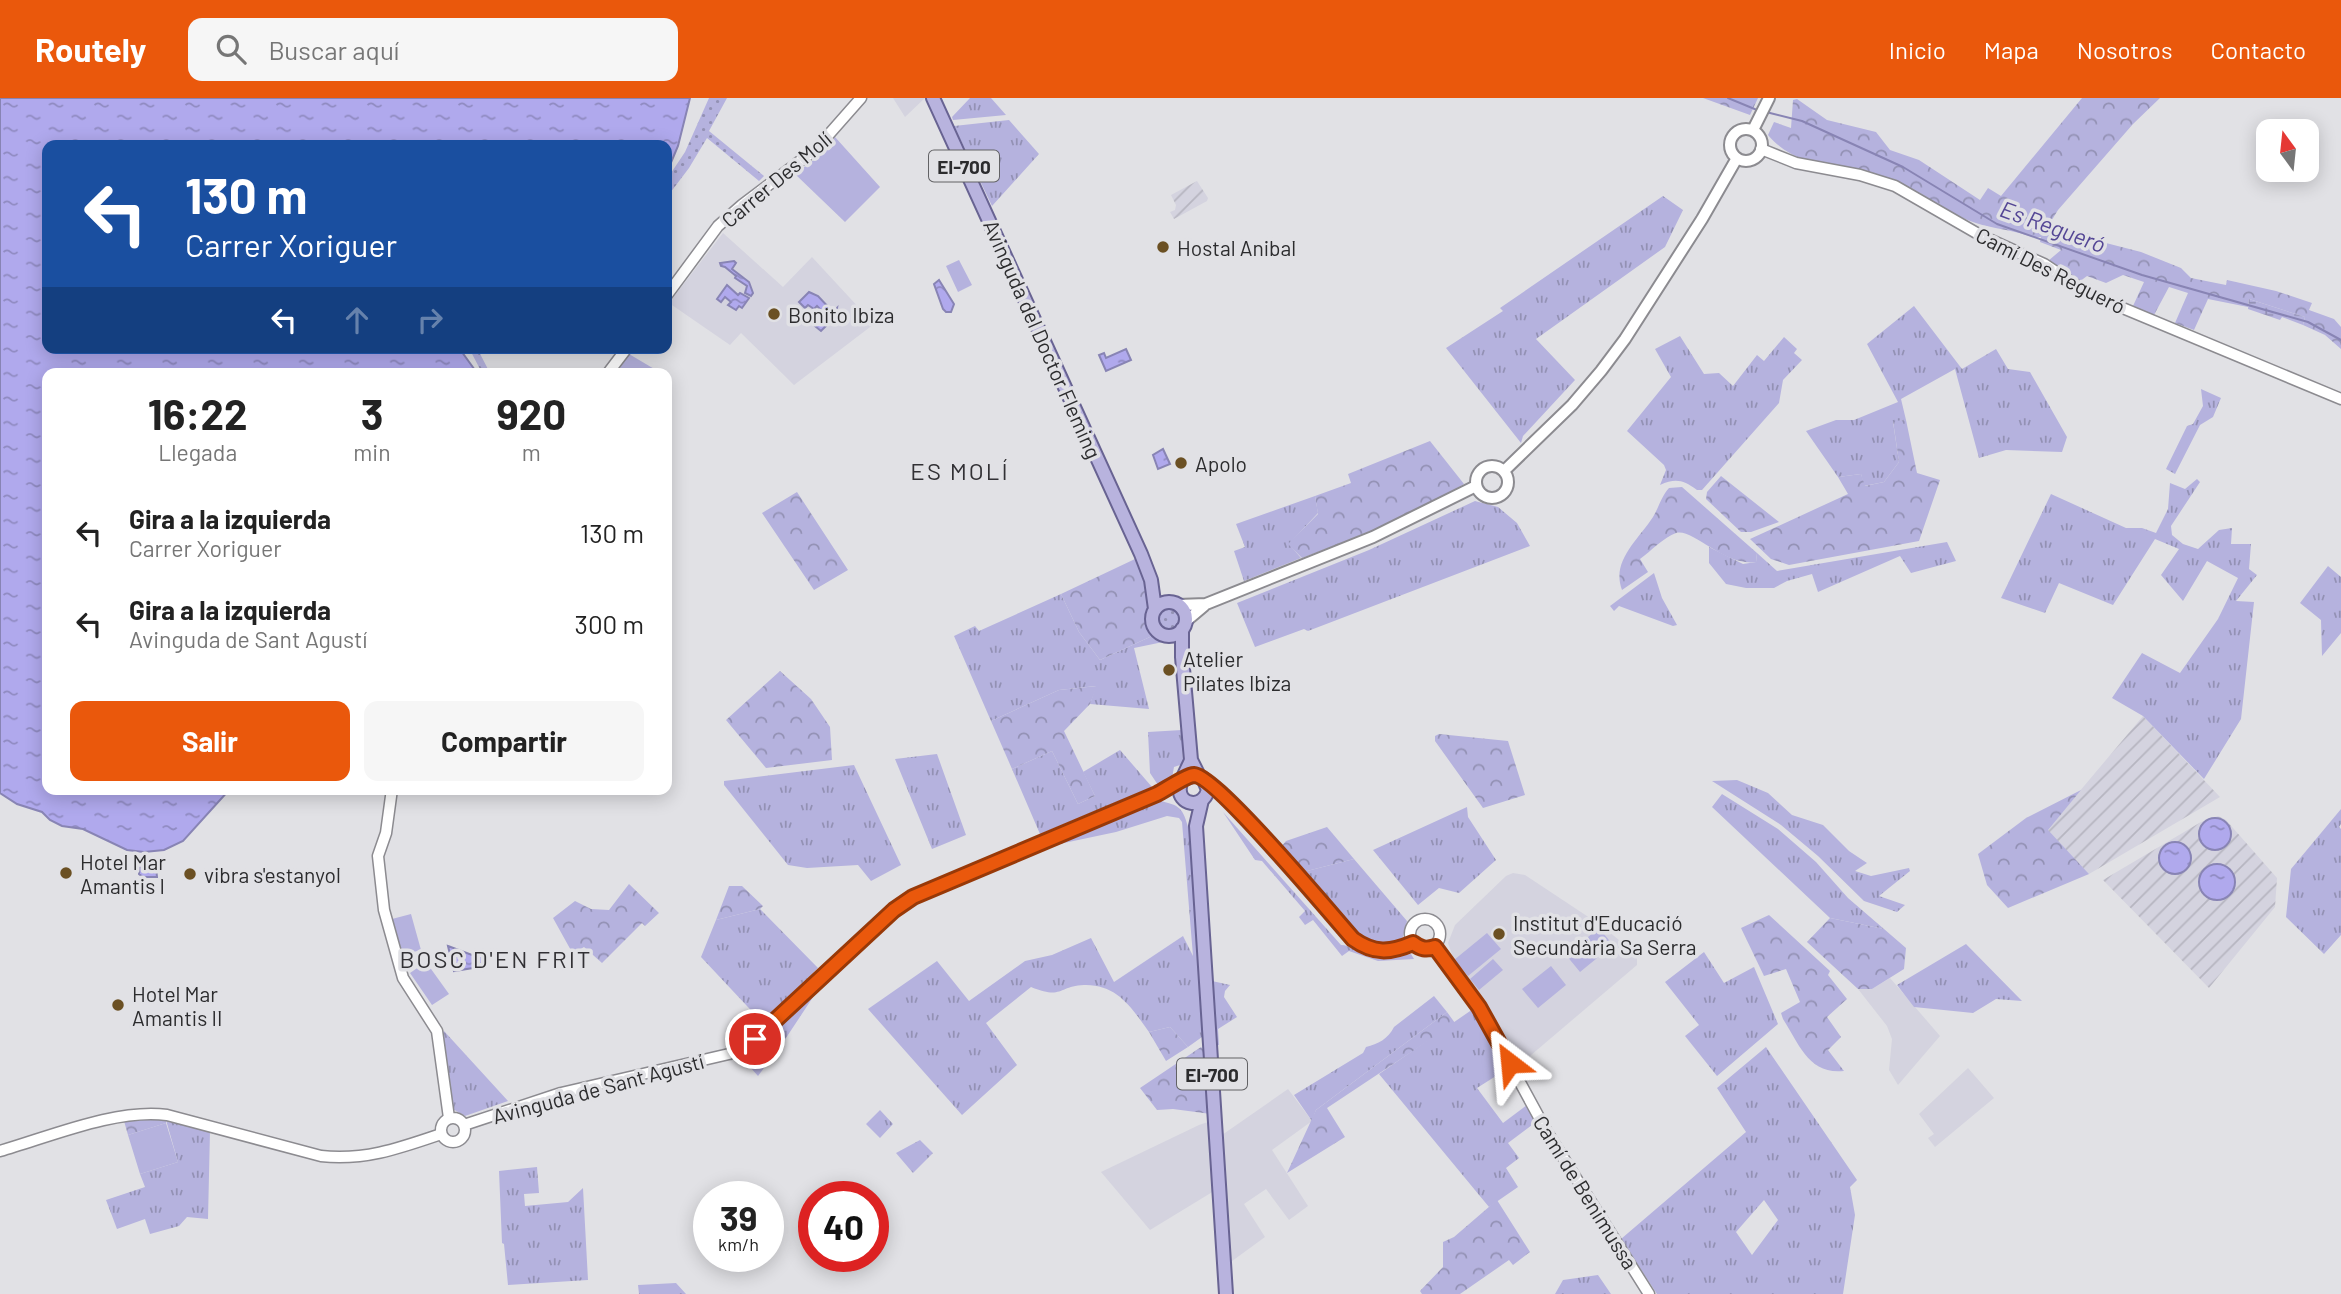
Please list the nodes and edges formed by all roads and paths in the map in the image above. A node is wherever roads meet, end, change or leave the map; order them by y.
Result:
1 (861, 98) edge
2 (933, 98) edge
3 (1768, 101) edge
4 (1753, 130) junction
5 (1761, 149) junction
6 (1737, 158) junction
7 (672, 288) edge
8 (622, 354) edge
9 (612, 368) edge
10 (2341, 399) edge
11 (1504, 471) junction
12 (1476, 486) junction
13 (1151, 580) junction
14 (1176, 604) junction
15 (1206, 604) junction
16 (1156, 609) junction
17 (1184, 626) junction
18 (1164, 635) junction
19 (1182, 657) junction
20 (1191, 761) junction
21 (1183, 780) junction
22 (1203, 780) junction
23 (1157, 794) junction
24 (391, 795) edge
25 (1226, 798) junction
26 (1203, 799) junction
27 (1185, 800) junction
28 (1196, 826) junction
29 (1413, 943) junction
30 (1435, 947) junction
31 (449, 1118) junction
32 (464, 1125) junction
33 (441, 1134) junction
34 (0, 1151) edge
35 (1226, 1294) edge
36 (1649, 1294) edge

1 - 7 street, Carrer Des Molí
2 - 13 main road, Avinguda del Doctor Fleming / EI-700
3 - 4 main road
4 - 5 main road
4 - 6 main road
5 - 6 main road
5 - 10 street, Camí Des Regueró
6 - 11 main road
8 - 9 street
11 - 12 main road
11 - 12 main road
12 - 15 main road
13 - 14 main road, Avinguda del Doctor Fleming / EI-700
13 - 16 main road, Avinguda del Doctor Fleming / EI-700
14 - 15 main road
14 - 16 main road
14 - 17 main road, EI-700
15 - 17 main road
16 - 18 main road, EI-700
17 - 18 main road
17 - 19 main road, EI-700
18 - 19 main road, EI-700
19 - 20 main road, EI-700
20 - 21 main road, EI-700
20 - 22 main road, EI-700
21 - 22 main road
21 - 23 street, Avinguda de Sant Agustí
21 - 27 main road, EI-700
22 - 25 street
22 - 26 main road, EI-700
23 - 27 street
23 - 32 street, Avinguda de Sant Agustí
24 - 31 street
25 - 26 street
25 - 29 street
26 - 27 main road
26 - 28 main road, EI-700
27 - 28 main road, EI-700
28 - 35 main road, EI-700
29 - 30 street
29 - 30 street
30 - 36 street, Camí de Benimussa
31 - 32 street
31 - 33 street
32 - 33 street
33 - 34 street

